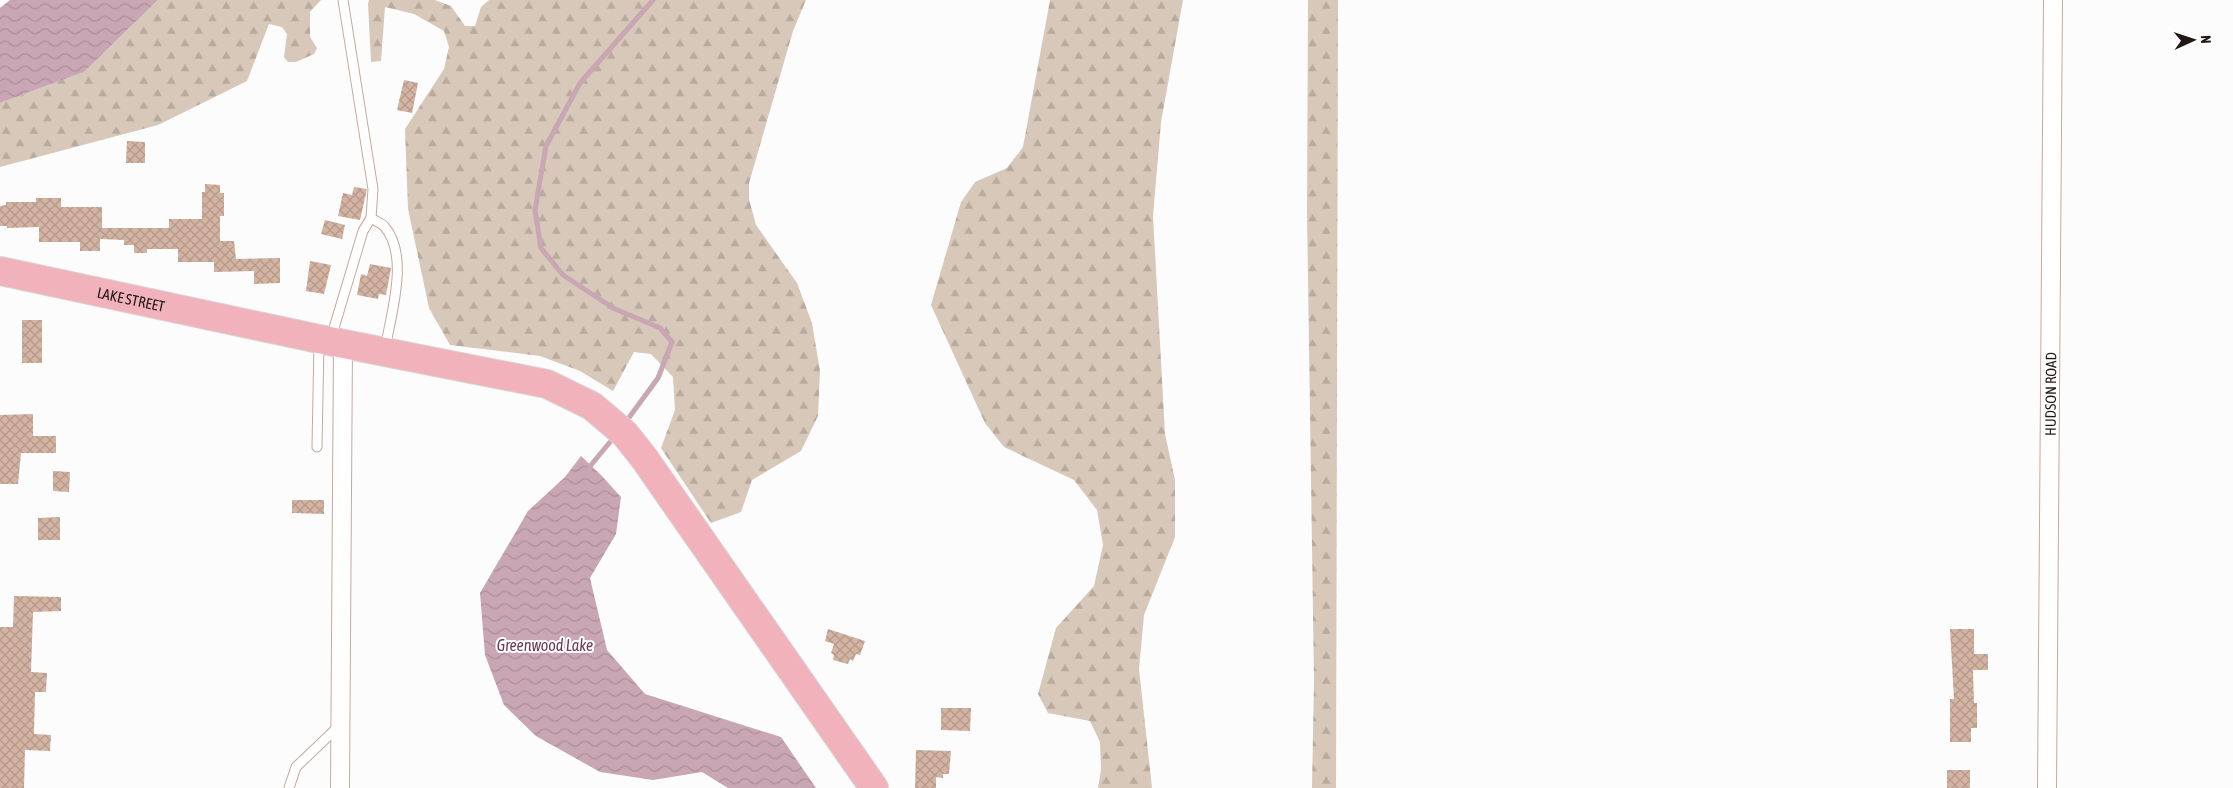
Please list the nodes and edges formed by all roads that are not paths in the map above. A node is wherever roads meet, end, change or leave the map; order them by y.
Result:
1 (343, 0) edge
2 (2053, 0) edge
3 (371, 218) junction
4 (0, 271) edge
5 (331, 341) junction
6 (384, 352) junction
7 (317, 447) dead end
8 (341, 724) junction
9 (289, 788) edge
10 (340, 788) edge
11 (874, 788) edge
12 (2047, 788) edge

1 - 3 lane
2 - 12 street, HUDSON ROAD
3 - 5 lane
3 - 6 lane
4 - 5 main road, LAKE STREET
5 - 6 main road, LAKE STREET
5 - 7 lane
5 - 8 street
6 - 11 main road, LAKE STREET
8 - 9 lane
8 - 10 street

